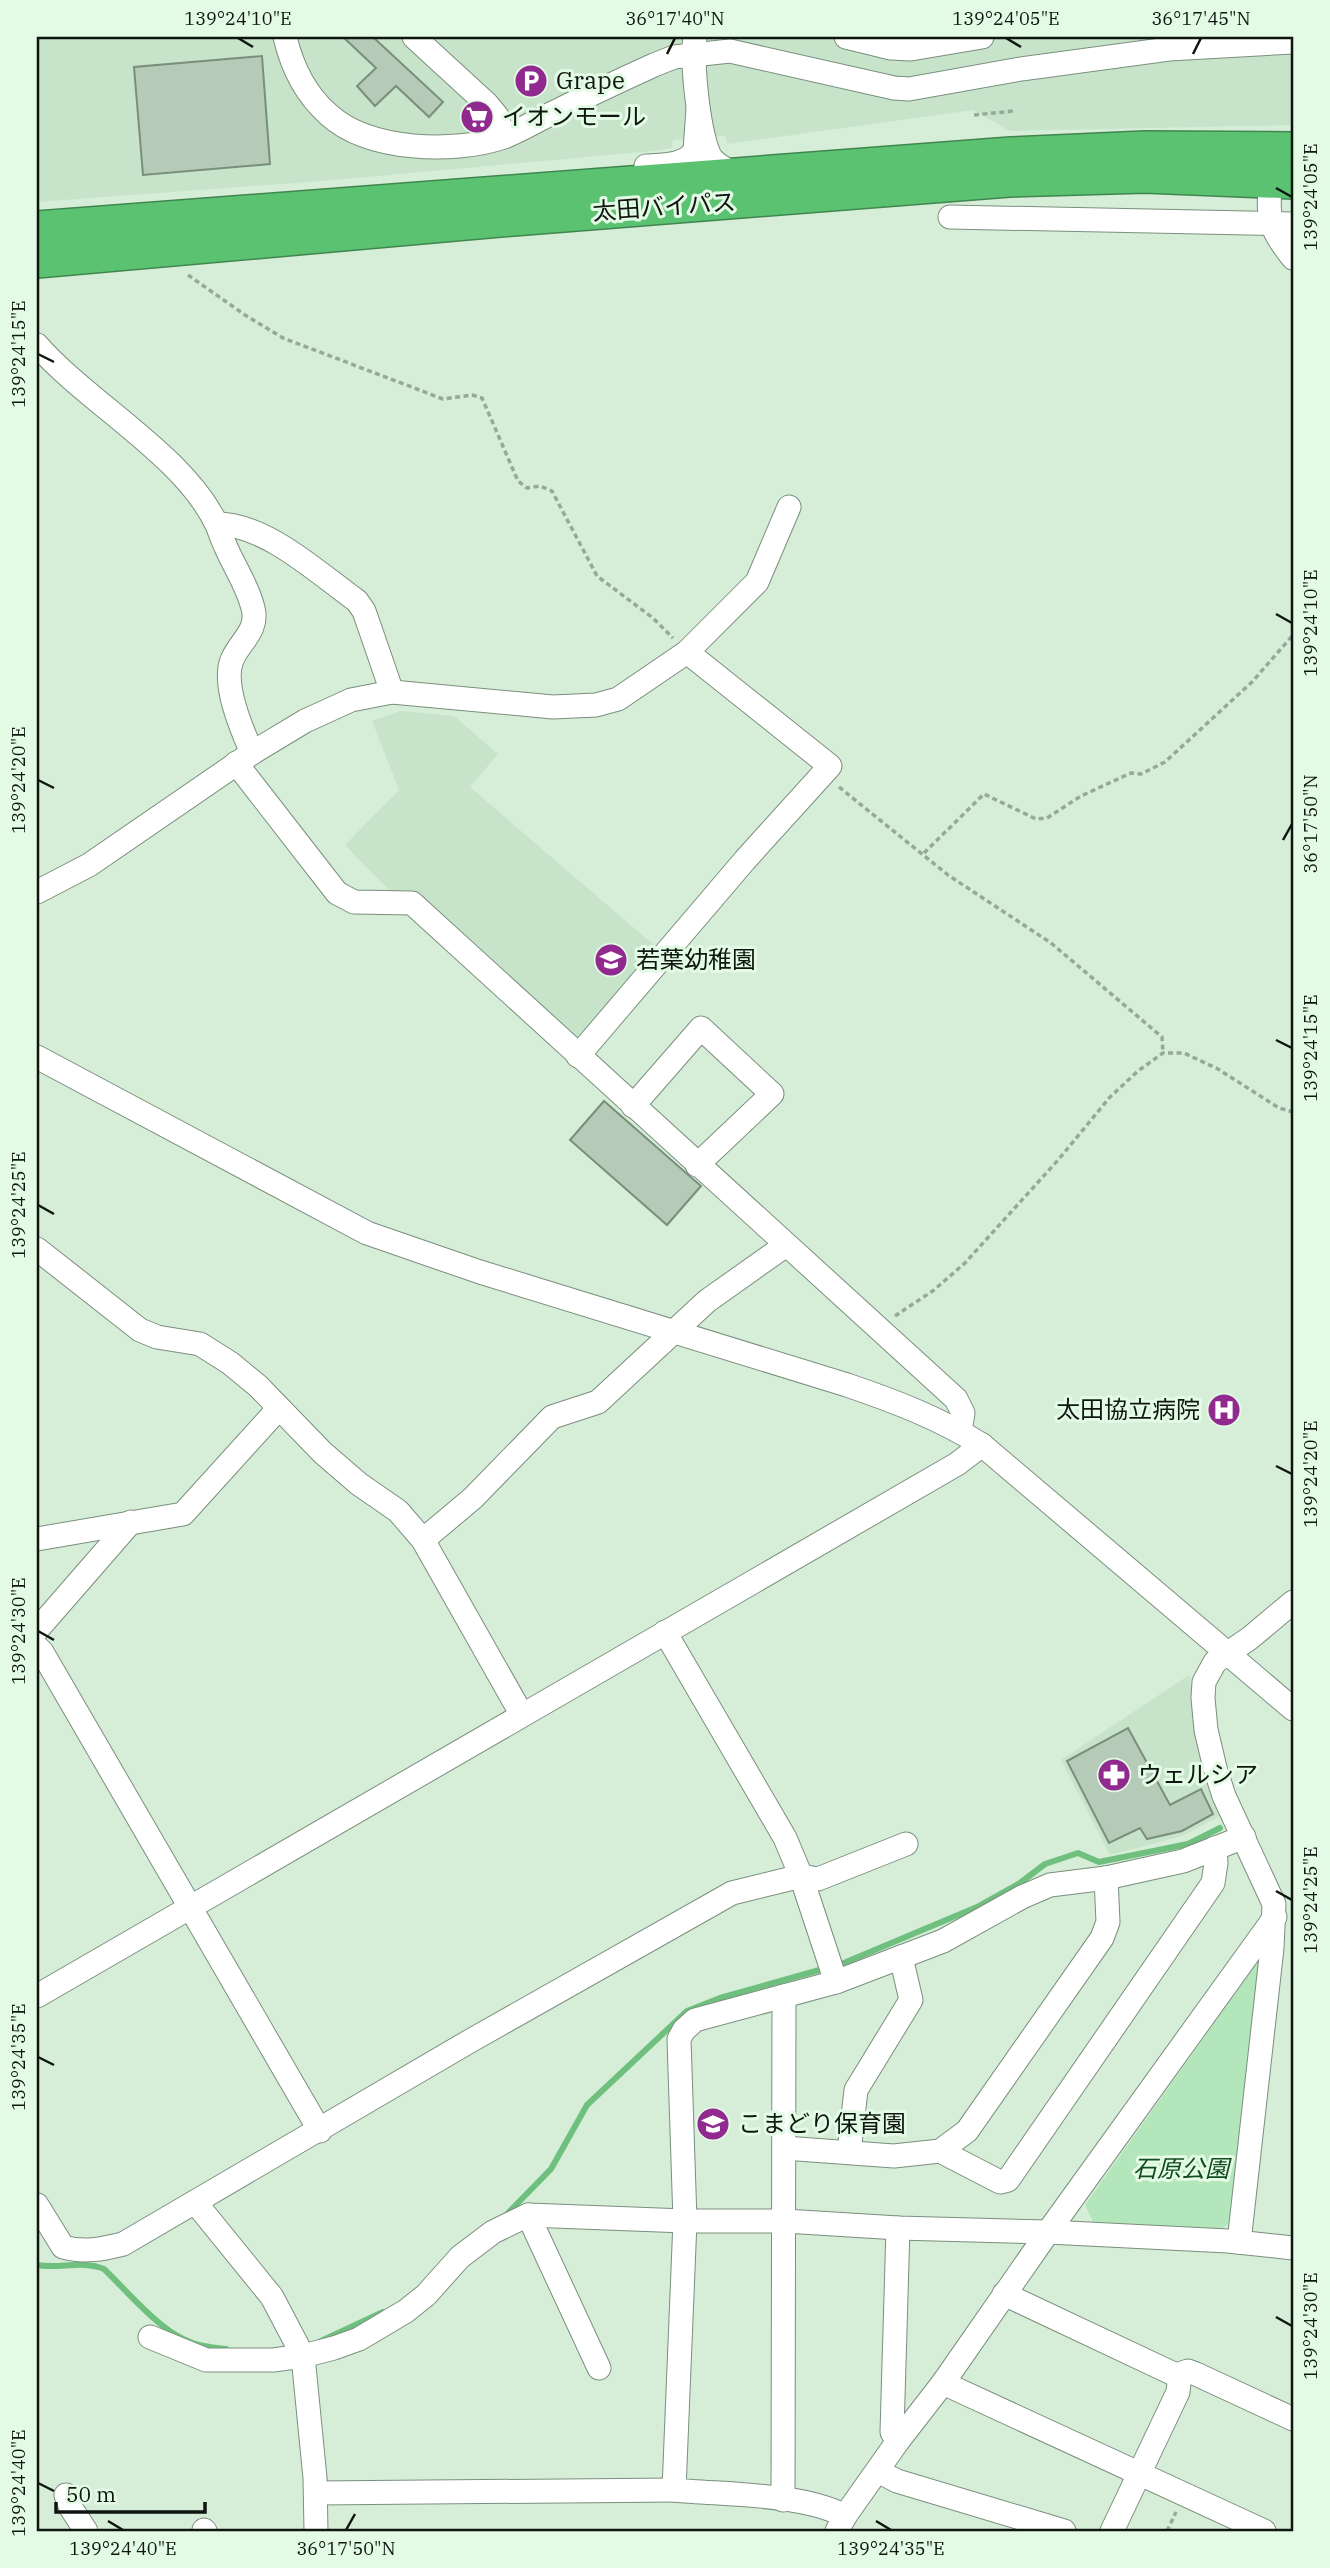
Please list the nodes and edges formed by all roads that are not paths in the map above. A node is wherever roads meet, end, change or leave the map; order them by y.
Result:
1 (285, 37) edge
2 (414, 37) edge
3 (846, 37) edge
4 (982, 37) edge
5 (954, 39) edge
6 (1293, 42) edge
7 (693, 46) edge
8 (698, 109) junction
9 (503, 137) junction
10 (1293, 149) edge
11 (735, 174) junction
12 (1282, 181) edge
13 (546, 189) junction
14 (950, 217) dead end
15 (1270, 223) junction
16 (1293, 224) edge
17 (37, 228) edge
18 (1293, 258) edge
19 (37, 261) edge
20 (37, 345) edge
21 (789, 507) dead end
22 (217, 524) junction
23 (687, 652) junction
24 (392, 692) junction
25 (244, 758) junction
26 (37, 892) edge
27 (578, 1056) junction
28 (37, 1057) edge
29 (633, 1106) junction
30 (698, 1165) junction
31 (786, 1245) junction
32 (37, 1249) edge
33 (675, 1333) junction
34 (279, 1408) junction
35 (960, 1431) junction
36 (982, 1445) junction
37 (131, 1522) junction
38 (37, 1539) edge
39 (422, 1540) junction
40 (1293, 1602) edge
41 (37, 1630) edge
42 (665, 1632) junction
43 (37, 1647) edge
44 (1227, 1653) junction
45 (1293, 1709) edge
46 (522, 1715) junction
47 (1244, 1837) junction
48 (906, 1844) dead end
49 (1215, 1848) junction
50 (801, 1876) junction
51 (1106, 1878) junction
52 (189, 1907) junction
53 (1284, 1917) edge
54 (901, 1957) junction
55 (836, 1982) junction
56 (37, 1996) edge
57 (784, 1996) junction
58 (320, 2131) junction
59 (784, 2148) junction
60 (940, 2151) junction
61 (849, 2152) junction
62 (195, 2203) junction
63 (37, 2205) edge
64 (528, 2215) junction
65 (685, 2221) junction
66 (785, 2221) junction
67 (898, 2228) junction
68 (1048, 2232) junction
69 (1239, 2242) junction
70 (1293, 2248) edge
71 (1004, 2294) junction
72 (150, 2337) dead end
73 (303, 2356) junction
74 (598, 2368) dead end
75 (1176, 2375) junction
76 (943, 2383) junction
77 (1293, 2419) edge
78 (898, 2441) junction
79 (878, 2471) junction
80 (1139, 2473) junction
81 (674, 2490) junction
82 (316, 2493) junction
83 (66, 2495) dead end
84 (783, 2500) junction
85 (841, 2524) edge
86 (86, 2531) edge
87 (316, 2531) edge
88 (1064, 2531) edge
89 (1112, 2531) edge
90 (1264, 2531) edge

1 - 9 street
2 - 9 street
3 - 5 street
4 - 5 street
6 - 7 street
7 - 8 street
7 - 9 street
8 - 11 street
8 - 13 street
10 - 11 highway, 太田バイパス
11 - 13 highway, 太田バイパス
12 - 15 street
12 - 19 highway, 太田バイパス
13 - 17 highway, 太田バイパス
14 - 15 street
15 - 16 street
15 - 18 street
20 - 22 street
21 - 23 street
22 - 24 street
22 - 25 street
23 - 24 street
23 - 27 street
24 - 25 street
25 - 26 street
25 - 27 street
27 - 29 street
28 - 33 street
29 - 30 street
29 - 30 street
30 - 31 street
31 - 33 street
31 - 35 street
32 - 34 street
33 - 35 street
33 - 39 street
34 - 37 street
34 - 39 street
35 - 36 street
36 - 42 street
36 - 44 street
37 - 38 street
37 - 41 street
39 - 46 street
40 - 44 street
42 - 46 street
42 - 50 street
43 - 52 street
44 - 45 street
44 - 47 street
46 - 52 street
47 - 49 street
47 - 53 street
48 - 50 street
49 - 51 street
49 - 60 street
50 - 55 street
50 - 58 street
51 - 54 street
51 - 60 street
52 - 56 street
52 - 58 street
53 - 68 street
53 - 69 street
54 - 55 street
54 - 61 street
55 - 57 street
57 - 59 street
57 - 65 street
58 - 62 street
59 - 61 street
59 - 66 street
60 - 61 street
62 - 63 street
62 - 73 street
64 - 65 street
64 - 73 street
64 - 74 street
65 - 66 street
65 - 81 street
66 - 67 street
66 - 84 street
67 - 68 street
67 - 78 street
68 - 69 street
68 - 71 street
69 - 70 street
71 - 75 street
71 - 76 street
72 - 73 street
73 - 82 street
75 - 77 street
75 - 80 street
76 - 78 street
76 - 80 street
78 - 79 street
79 - 85 street
79 - 88 street
80 - 89 street
80 - 90 street
81 - 82 street
81 - 84 street
82 - 87 street
83 - 86 street
84 - 85 street

